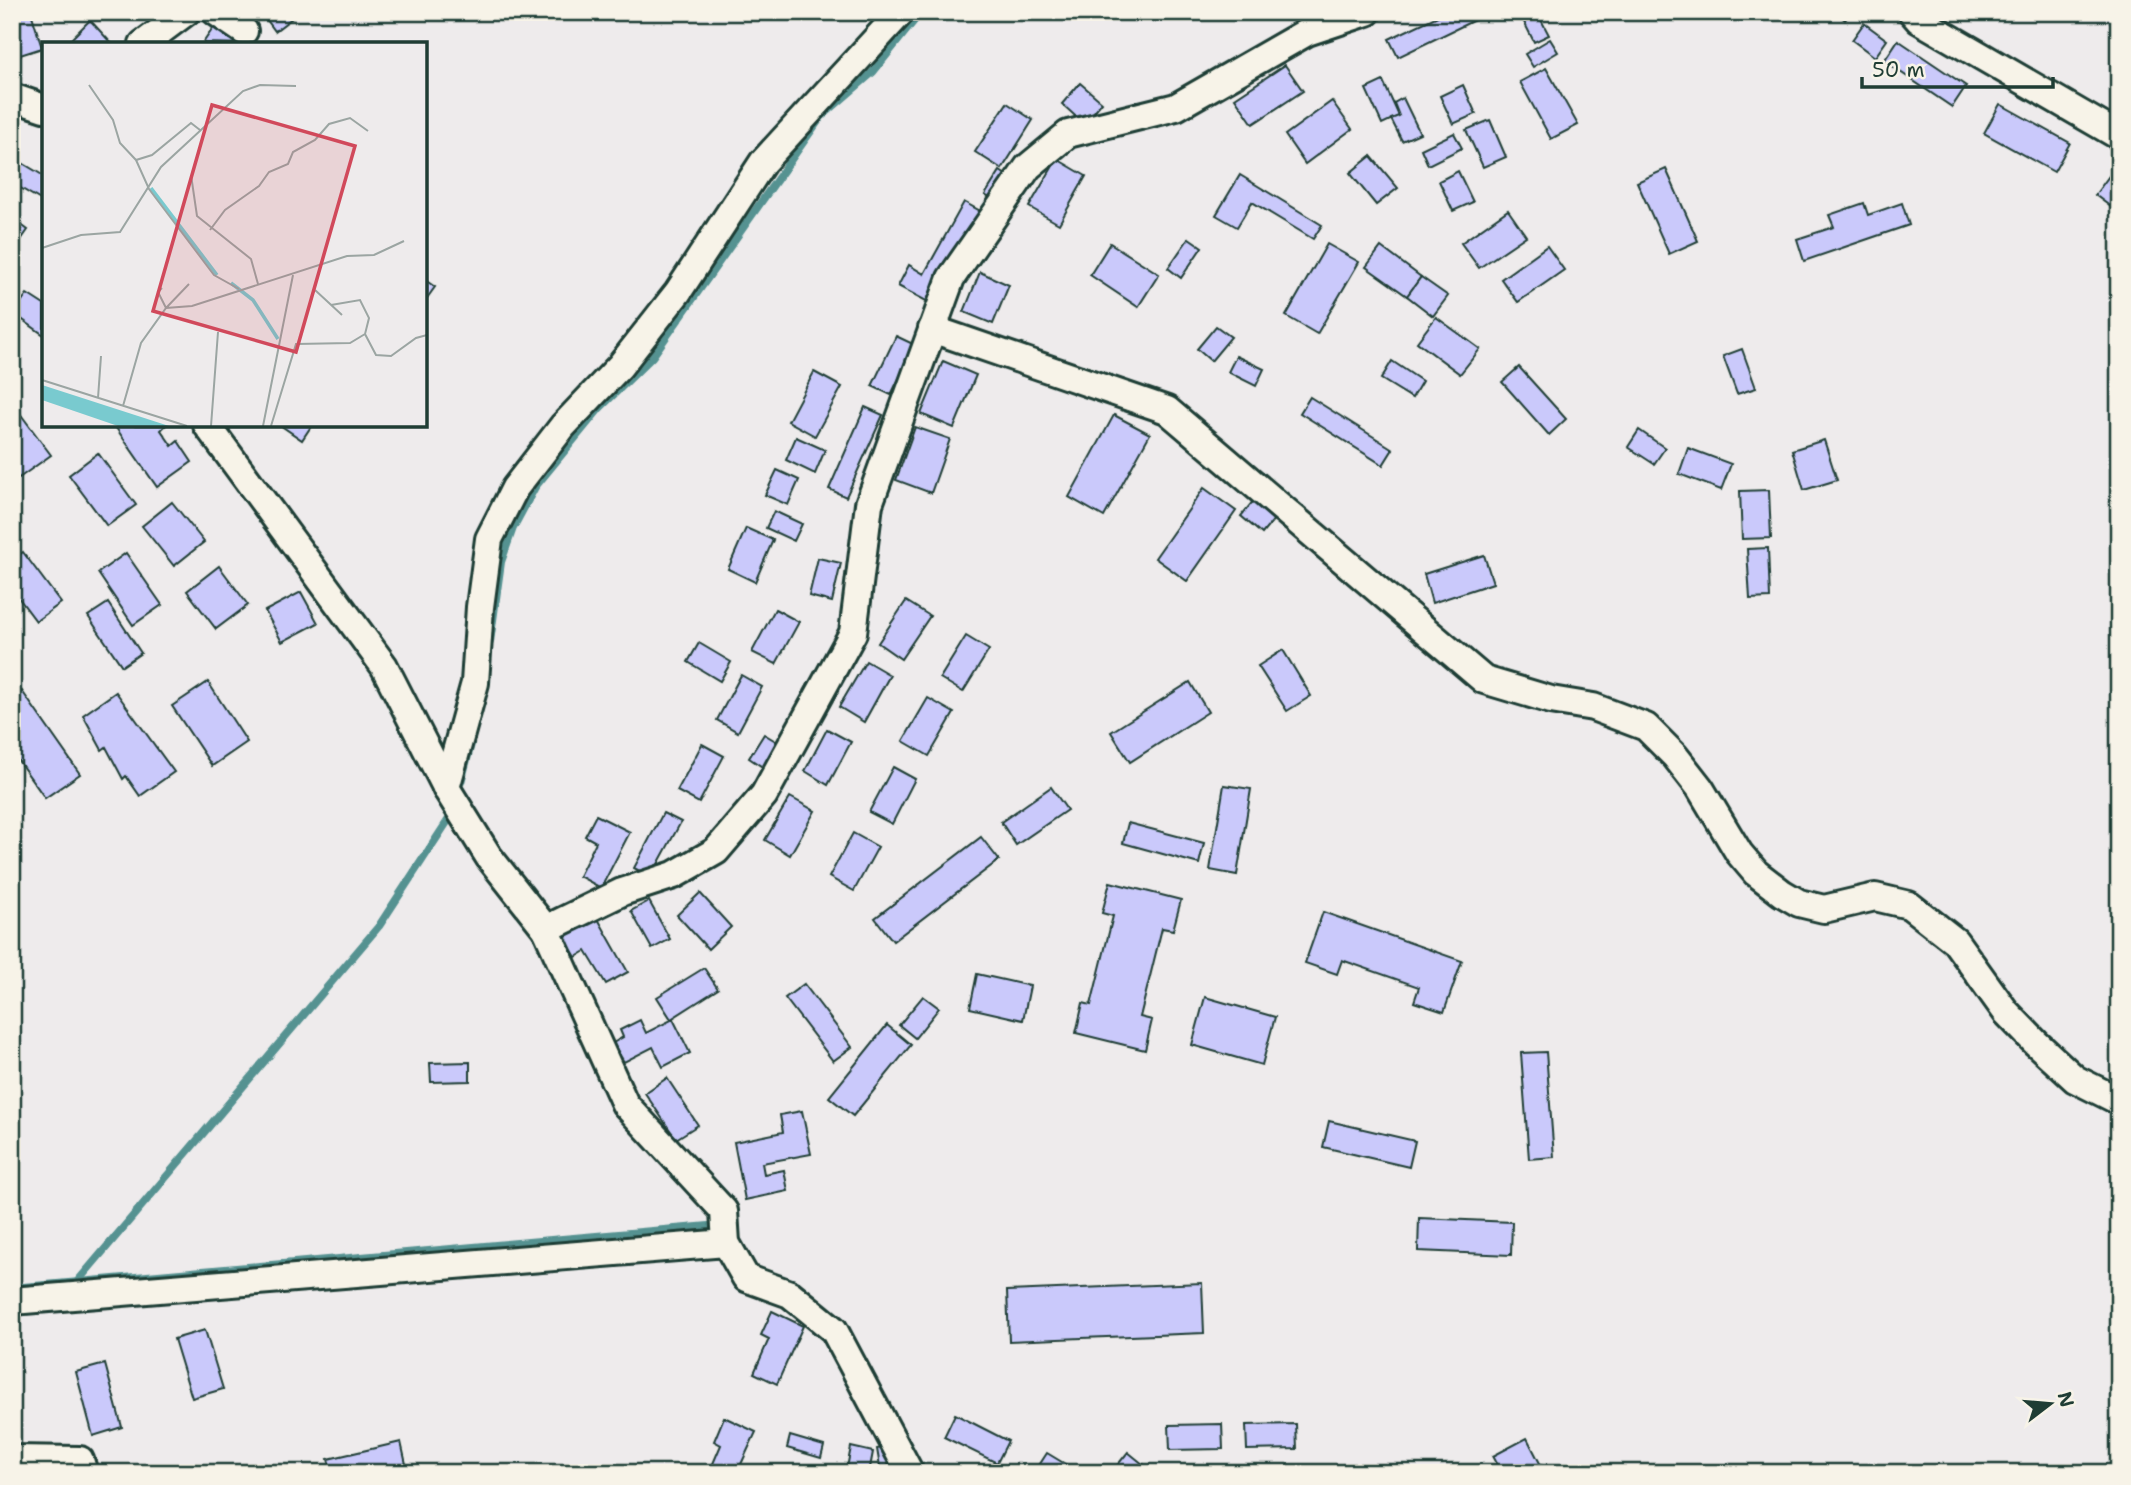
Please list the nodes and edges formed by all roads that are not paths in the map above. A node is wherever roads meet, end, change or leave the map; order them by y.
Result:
1 (186, 12) edge
2 (216, 12) edge
3 (901, 12) edge
4 (1367, 12) edge
5 (1912, 12) edge
6 (244, 31) dead end
7 (146, 42) edge
8 (12, 97) edge
9 (42, 107) edge
10 (2119, 136) edge
11 (932, 329) junction
12 (208, 427) edge
13 (447, 790) junction
14 (546, 929) junction
15 (2119, 1101) edge
16 (726, 1243) junction
17 (12, 1301) edge
18 (12, 1459) edge
19 (84, 1473) edge
20 (910, 1473) edge

1 - 7 street
2 - 6 street
3 - 13 street
4 - 11 street
5 - 10 street
8 - 9 street
11 - 14 street
11 - 15 street
12 - 13 street
13 - 14 street
14 - 16 street
16 - 17 street
16 - 20 street
18 - 19 street

